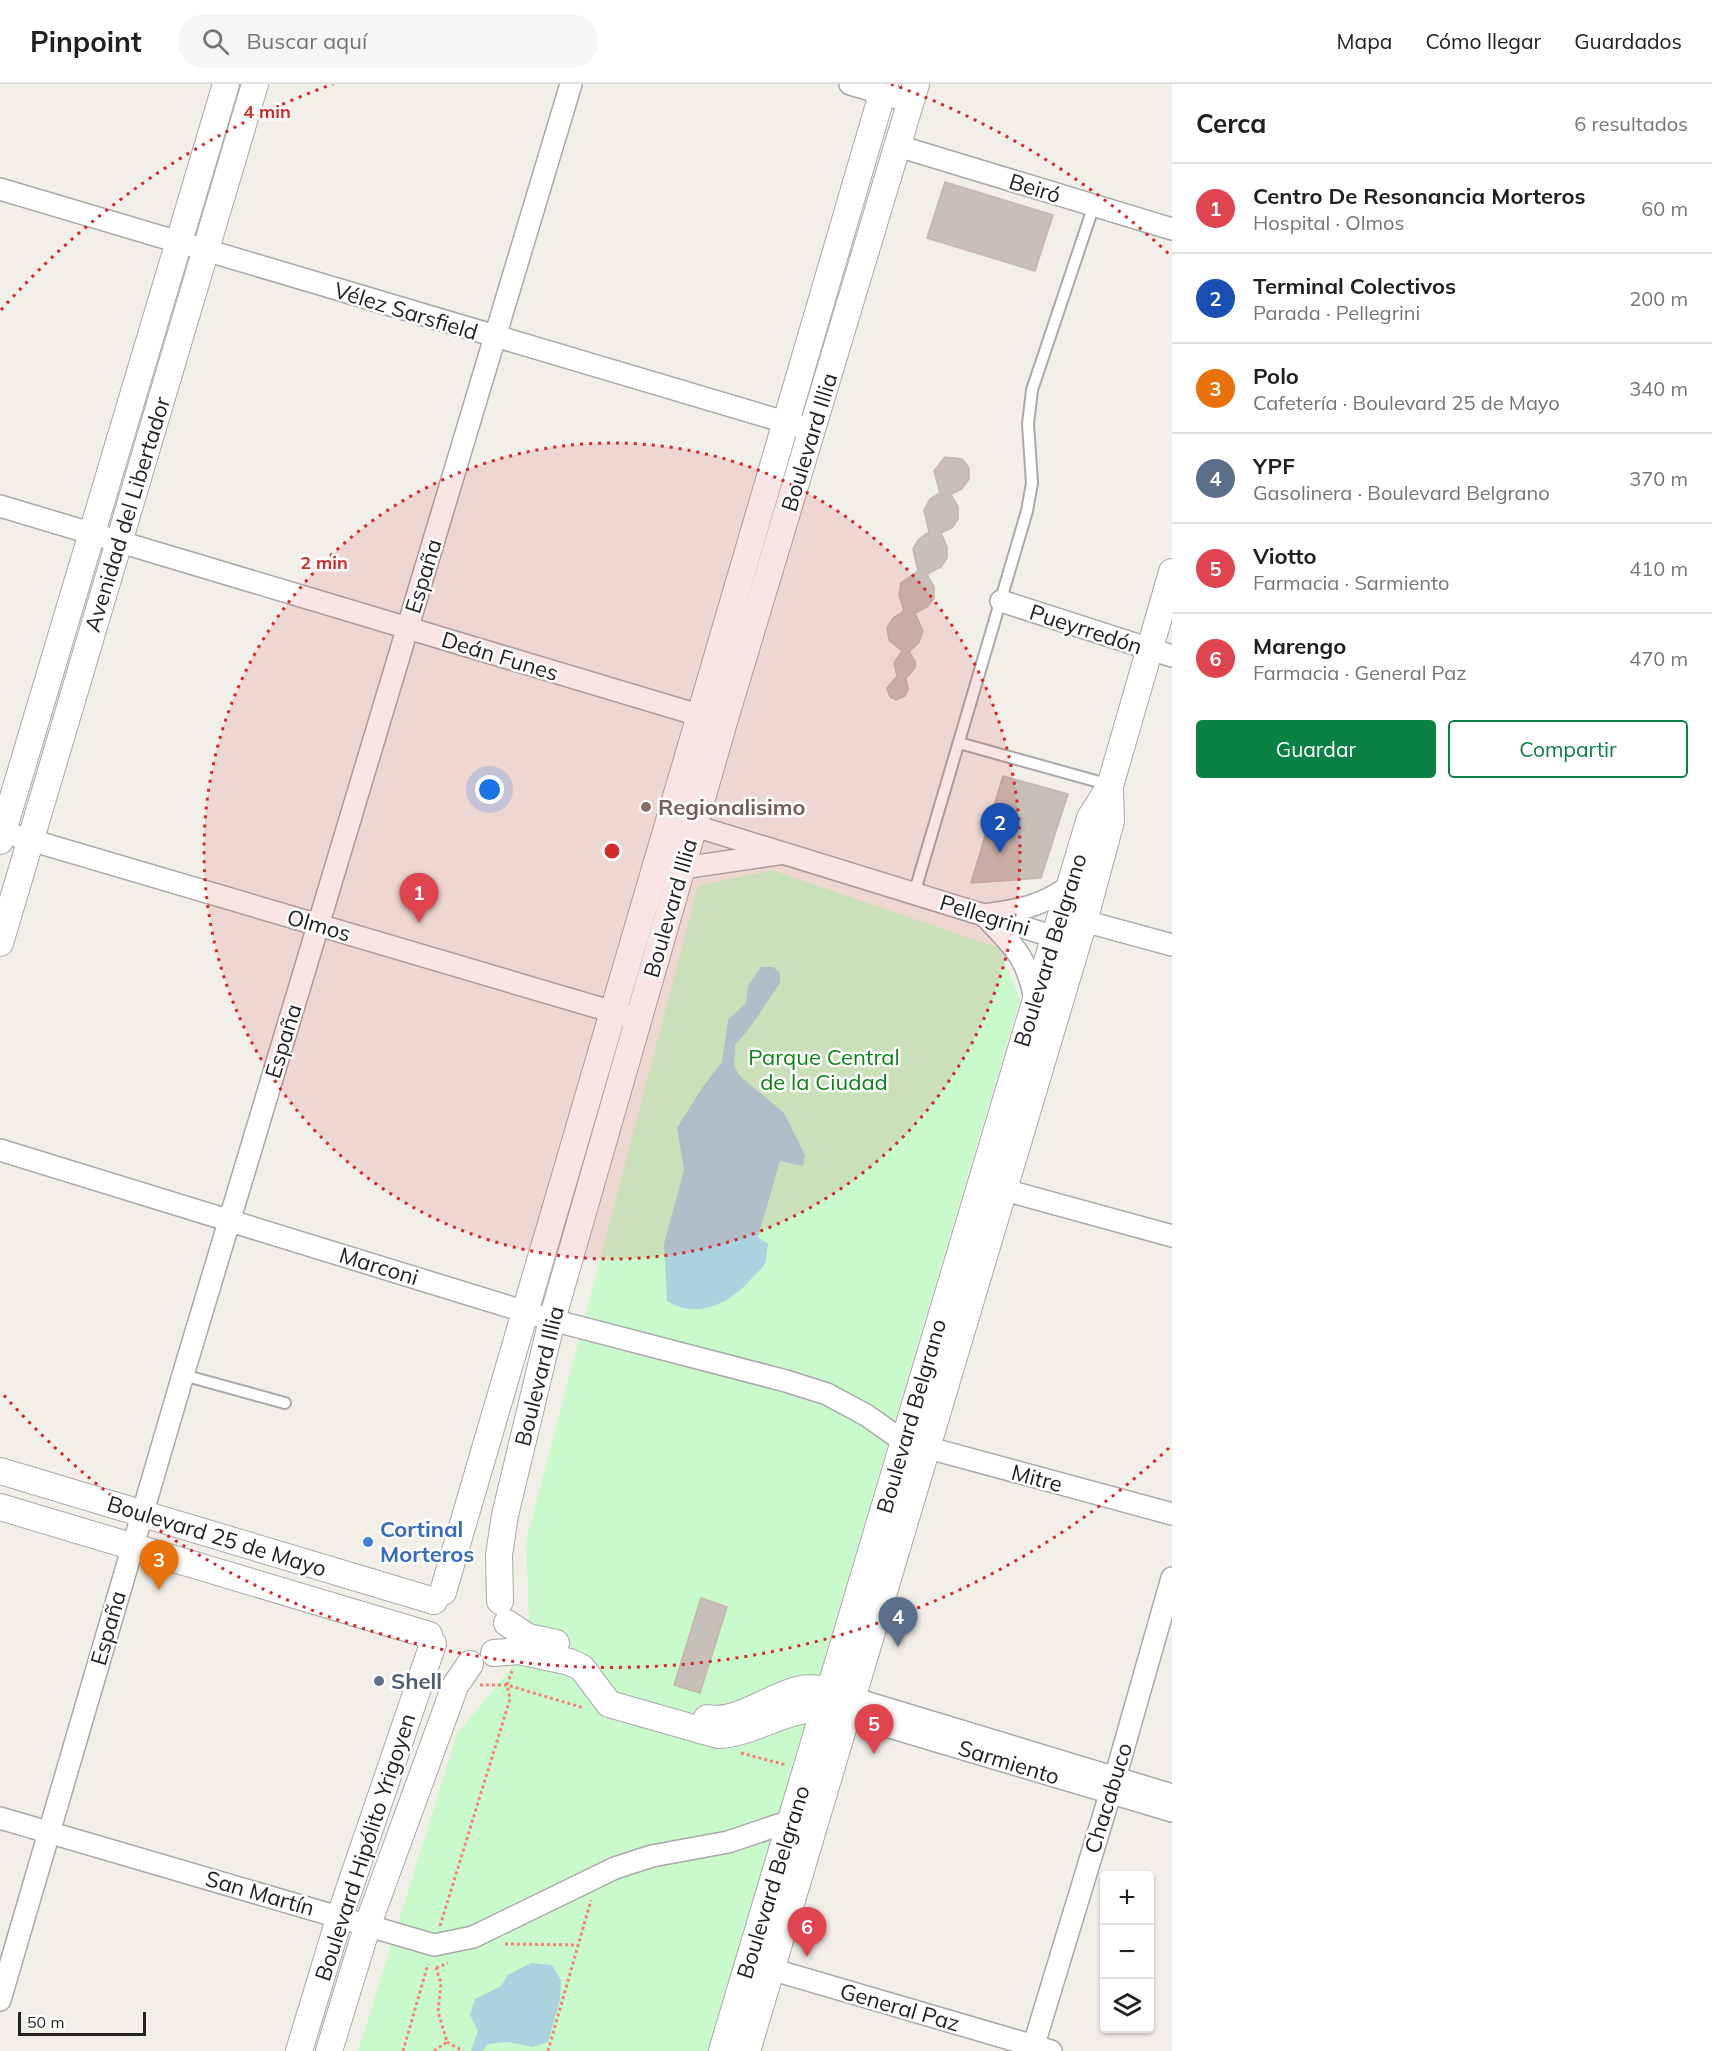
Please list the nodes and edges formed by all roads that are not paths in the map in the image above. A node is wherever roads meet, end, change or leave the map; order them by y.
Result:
1 (226, 84) edge
2 (255, 84) edge
3 (571, 84) edge
4 (850, 84) edge
5 (883, 89) edge
6 (913, 93) edge
7 (898, 146) junction
8 (0, 189) edge
9 (1094, 205) junction
10 (1172, 229) edge
11 (178, 242) junction
12 (205, 250) junction
13 (494, 338) junction
14 (784, 423) junction
15 (812, 430) junction
16 (0, 506) edge
17 (92, 534) junction
18 (119, 542) junction
19 (1172, 572) edge
20 (1001, 601) junction
21 (407, 628) junction
22 (1161, 653) edge
23 (698, 715) junction
24 (724, 722) junction
25 (959, 743) junction
26 (1110, 786) junction
27 (670, 818) junction
28 (694, 826) junction
29 (1, 834) edge
30 (31, 840) junction
31 (784, 853) junction
32 (657, 861) junction
33 (682, 868) junction
34 (1070, 886) junction
35 (906, 891) junction
36 (984, 915) junction
37 (1084, 921) junction
38 (318, 925) junction
39 (1055, 937) junction
40 (0, 943) edge
41 (1172, 945) edge
42 (1035, 1002) junction
43 (612, 1011) junction
44 (638, 1019) junction
45 (0, 1150) edge
46 (991, 1186) junction
47 (229, 1220) junction
48 (1172, 1236) edge
49 (526, 1311) junction
50 (552, 1320) junction
51 (183, 1375) junction
52 (285, 1403) dead end
53 (915, 1444) junction
54 (0, 1471) edge
55 (0, 1507) edge
56 (142, 1513) junction
57 (1172, 1514) edge
58 (132, 1546) junction
59 (1172, 1578) edge
60 (438, 1597) junction
61 (504, 1612) junction
62 (431, 1640) junction
63 (507, 1652) junction
64 (470, 1664) junction
65 (838, 1703) junction
66 (662, 1712) junction
67 (1113, 1785) junction
68 (1172, 1795) edge
69 (1172, 1810) edge
70 (817, 1812) junction
71 (0, 1818) edge
72 (790, 1821) junction
73 (49, 1832) junction
74 (340, 1916) junction
75 (368, 1924) junction
76 (760, 1966) junction
77 (0, 2000) edge
78 (1039, 2049) edge
79 (299, 2051) edge
80 (329, 2051) edge
81 (722, 2051) edge
82 (747, 2051) edge

1 - 11 street, Avenidad del Libertador
2 - 12 street, Avenidad del Libertador
3 - 13 street, España
4 - 5 street
5 - 6 street
5 - 14 street, Boulevard Illia
6 - 7 street, Boulevard Illia
7 - 9 street, Beiró
7 - 15 street, Boulevard Illia
8 - 11 street, Vélez Sarsfield
9 - 10 street, Beiró
9 - 20 lane
11 - 12 street, Vélez Sarsfield
11 - 17 street, Avenidad del Libertador
12 - 13 street, Vélez Sarsfield
12 - 18 street, Avenidad del Libertador
13 - 14 street, Vélez Sarsfield
13 - 21 street, España
14 - 15 street, Vélez Sarsfield
14 - 23 street, Boulevard Illia
15 - 24 street, Boulevard Illia
16 - 17 street, Deán Funes
17 - 18 street, Deán Funes
17 - 29 street, Avenidad del Libertador
18 - 21 street, Deán Funes
18 - 30 street, Avenidad del Libertador
19 - 22 street, Boulevard Belgrano
20 - 22 street, Pueyrredón
20 - 25 lane
21 - 23 street, Deán Funes
21 - 38 street, España
22 - 26 street, Boulevard Belgrano
23 - 24 street, Deán Funes
23 - 27 street, Boulevard Illia
24 - 28 street, Boulevard Illia
25 - 26 lane
25 - 35 lane
26 - 34 street, Boulevard Belgrano
26 - 37 street, Boulevard Belgrano
27 - 28 street
27 - 32 street, Boulevard Illia
28 - 31 street
28 - 33 street, Boulevard Illia
29 - 30 street, Olmos
30 - 38 street, Olmos
30 - 40 street, Avenidad del Libertador
31 - 33 street
31 - 35 street
32 - 33 street
32 - 43 street, Boulevard Illia
33 - 44 street, Boulevard Illia
34 - 36 street
34 - 39 street, Boulevard Belgrano
35 - 36 street, Pellegrini
36 - 39 street, Pellegrini
36 - 42 street
37 - 39 street, Pellegrini
37 - 41 street
37 - 46 street, Boulevard Belgrano
38 - 43 street, Olmos
38 - 47 street, España
39 - 42 street, Boulevard Belgrano
42 - 46 street, Boulevard Belgrano
43 - 44 street, Olmos
43 - 49 street, Boulevard Illia
44 - 50 street, Boulevard Illia
45 - 47 street, Marconi
46 - 48 street
46 - 53 street, Boulevard Belgrano
47 - 49 street, Marconi
47 - 51 street, España
49 - 50 street, Marconi
49 - 60 street, Boulevard Illia
50 - 53 street, Marconi
50 - 61 street, Boulevard Illia
51 - 52 lane
51 - 56 street, España
53 - 57 street, Mitre
53 - 65 street, Boulevard Belgrano
54 - 56 street, Boulevard 25 de Mayo
55 - 58 street, Boulevard 25 de Mayo
56 - 58 street, España
56 - 60 street, Boulevard 25 de Mayo
58 - 62 street, Boulevard 25 de Mayo
58 - 73 street, España
59 - 67 street, Chacabuco
60 - 61 street, Boulevard 25 de Mayo
60 - 62 street
61 - 63 street
61 - 66 street, Boulevard 25 de Mayo
62 - 64 street, Boulevard 25 de Mayo
62 - 74 street, Boulevard Hipólito Yrigoyen
63 - 64 street
63 - 66 street
64 - 75 street, Boulevard Hipólito Yrigoyen
65 - 66 street
65 - 67 street, Sarmiento
65 - 70 street, Boulevard Belgrano
65 - 72 street, Boulevard Belgrano
67 - 68 street, Sarmiento
67 - 69 street, Sarmiento
67 - 78 street, Chacabuco
70 - 72 street, San Martín
70 - 76 street, Boulevard Belgrano
71 - 73 street, San Martín
72 - 75 street, San Martín
72 - 76 street, Boulevard Belgrano
73 - 74 street, San Martín
73 - 77 street, España
74 - 75 street, San Martín
74 - 79 street, Boulevard Hipólito Yrigoyen
75 - 80 street, Boulevard Hipólito Yrigoyen
76 - 78 street, General Paz
76 - 81 street, Boulevard Belgrano
76 - 82 street, Boulevard Belgrano

